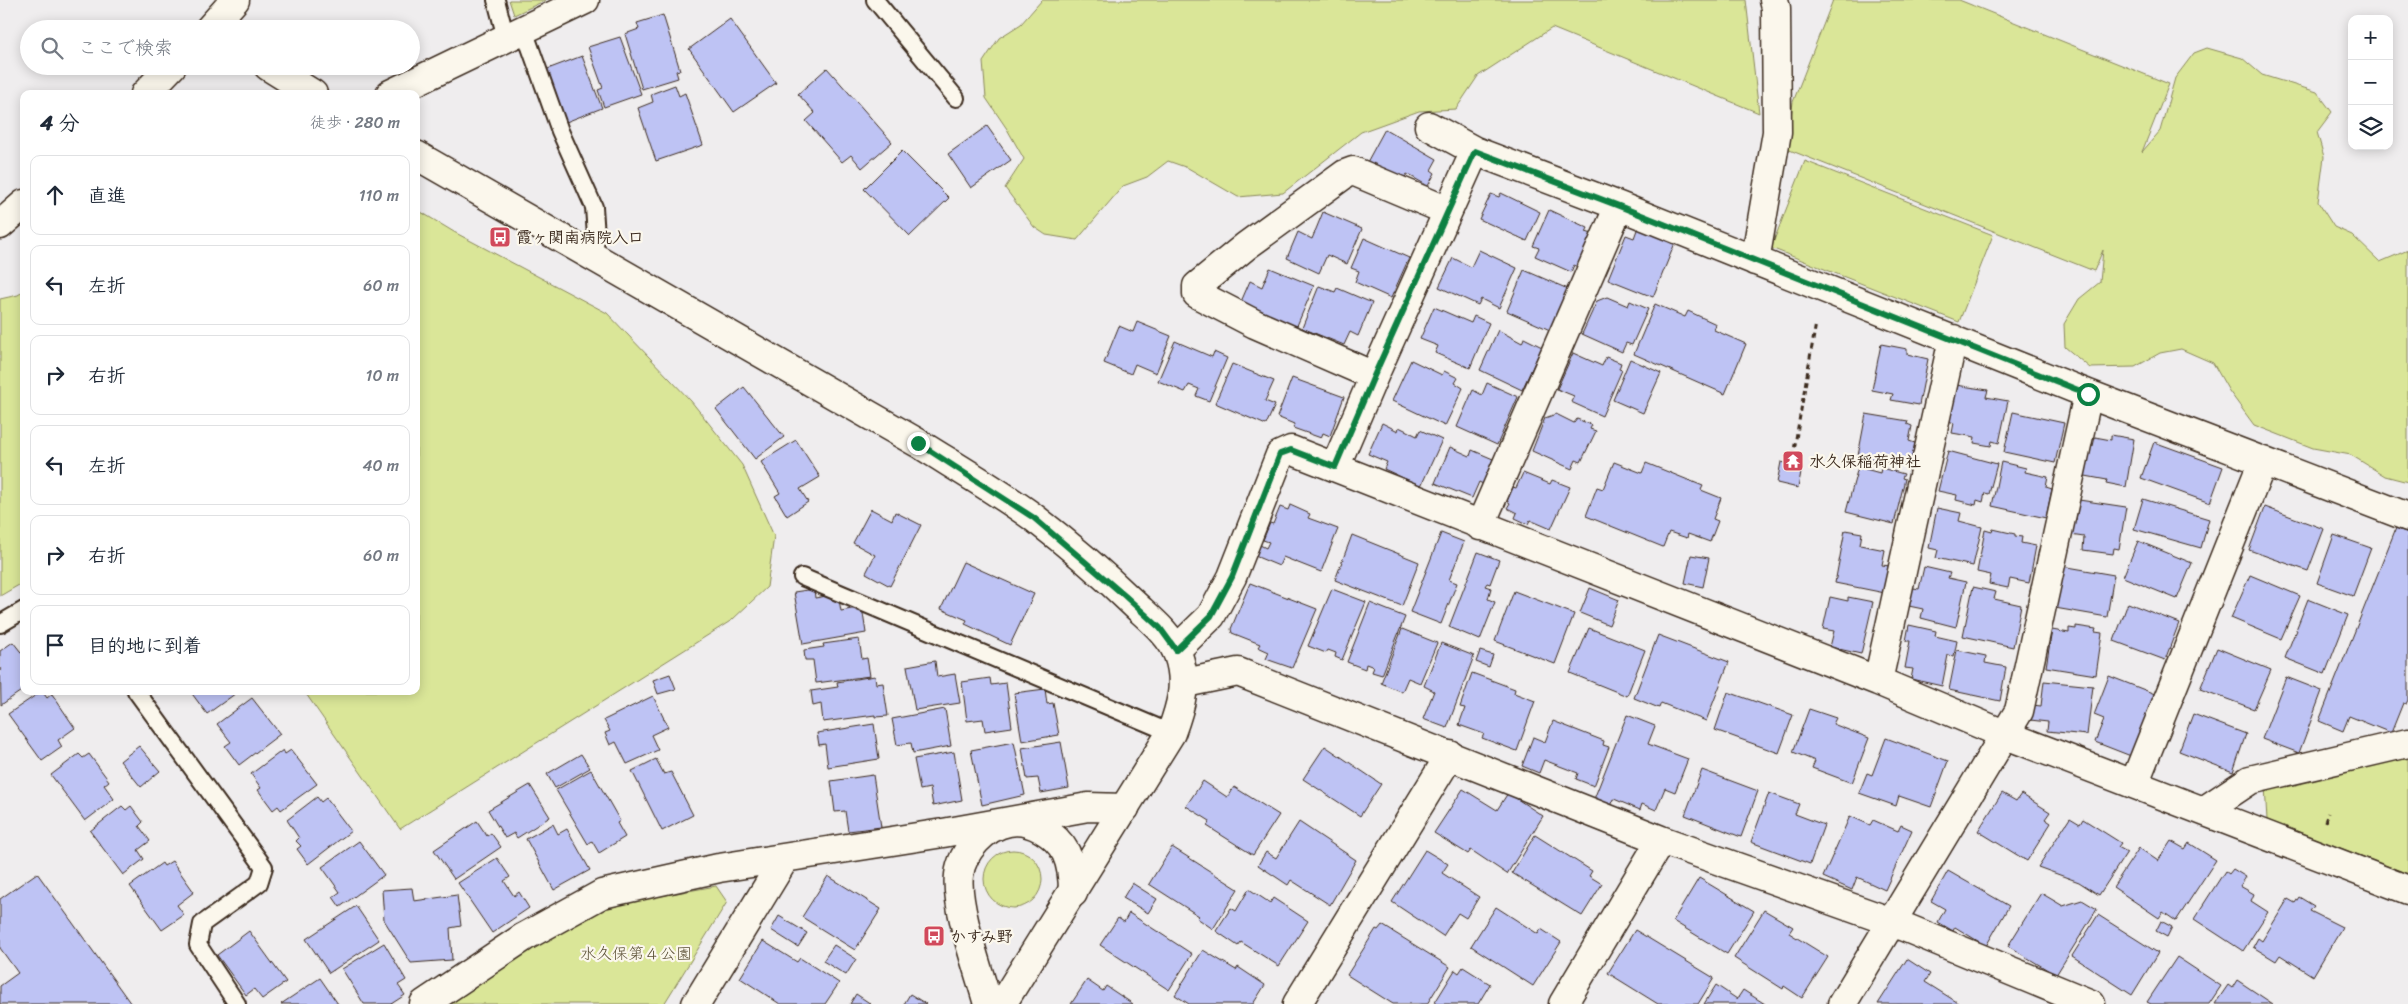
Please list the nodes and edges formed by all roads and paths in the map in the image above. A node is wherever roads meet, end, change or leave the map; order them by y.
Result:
1 (235, 0) edge
2 (496, 0) edge
3 (585, 0) edge
4 (875, 0) edge
5 (1774, 0) edge
6 (217, 20) edge
7 (515, 34) junction
8 (163, 75) edge
9 (282, 75) edge
10 (149, 90) edge
11 (307, 90) edge
12 (398, 90) edge
13 (956, 98) dead end
14 (1429, 126) dead end
15 (1475, 151) junction
16 (420, 157) edge
17 (1619, 206) junction
18 (20, 207) edge
19 (1448, 212) junction
20 (0, 224) edge
21 (594, 258) junction
22 (1755, 261) junction
23 (1822, 286) junction
24 (1953, 339) junction
25 (1374, 376) junction
26 (2088, 394) junction
27 (1793, 456) dead end
28 (2263, 461) junction
29 (1335, 467) junction
30 (2408, 517) edge
31 (1480, 526) junction
32 (802, 576) dead end
33 (20, 612) edge
34 (0, 624) edge
35 (1176, 650) junction
36 (1878, 681) junction
37 (1185, 683) junction
38 (139, 695) edge
39 (1171, 732) junction
40 (2006, 735) junction
41 (2408, 743) edge
42 (1450, 756) junction
43 (2134, 784) junction
44 (1125, 808) junction
45 (2205, 810) junction
46 (1010, 822) junction
47 (943, 833) junction
48 (1661, 840) junction
49 (786, 858) junction
50 (2408, 890) edge
51 (958, 893) junction
52 (1073, 893) junction
53 (1892, 922) junction
54 (238, 1004) edge
55 (424, 1004) edge
56 (696, 1004) edge
57 (988, 1004) edge
58 (1002, 1004) edge
59 (1297, 1004) edge
60 (1563, 1004) edge
61 (1842, 1004) edge
62 (2091, 1004) edge

1 - 6 street
2 - 7 lane
3 - 7 street
4 - 13 lane
5 - 22 street
7 - 12 street
7 - 21 lane
8 - 10 street
9 - 11 street
14 - 15 street
15 - 17 street
15 - 19 street
16 - 21 street
17 - 22 street
17 - 31 street
18 - 20 street
19 - 25 street
19 - 25 street
21 - 35 street
22 - 23 street
23 - 24 street
23 - 27 path
24 - 26 street
24 - 36 street
25 - 29 street
26 - 28 street
26 - 40 street
28 - 30 street
28 - 43 street
29 - 31 street
29 - 35 street
31 - 36 street
32 - 39 lane
33 - 34 lane
35 - 37 street
36 - 40 street
37 - 39 street
37 - 42 street
38 - 54 lane
39 - 44 street
40 - 43 street
40 - 53 street
41 - 45 street
42 - 48 street
42 - 59 street
43 - 45 street
44 - 46 street
44 - 52 street
45 - 50 street
46 - 47 street
46 - 51 street
46 - 52 street
47 - 49 street
47 - 51 street
48 - 53 street
48 - 60 street
49 - 55 street
49 - 56 street
51 - 57 street
52 - 58 street
53 - 61 street
53 - 62 street

